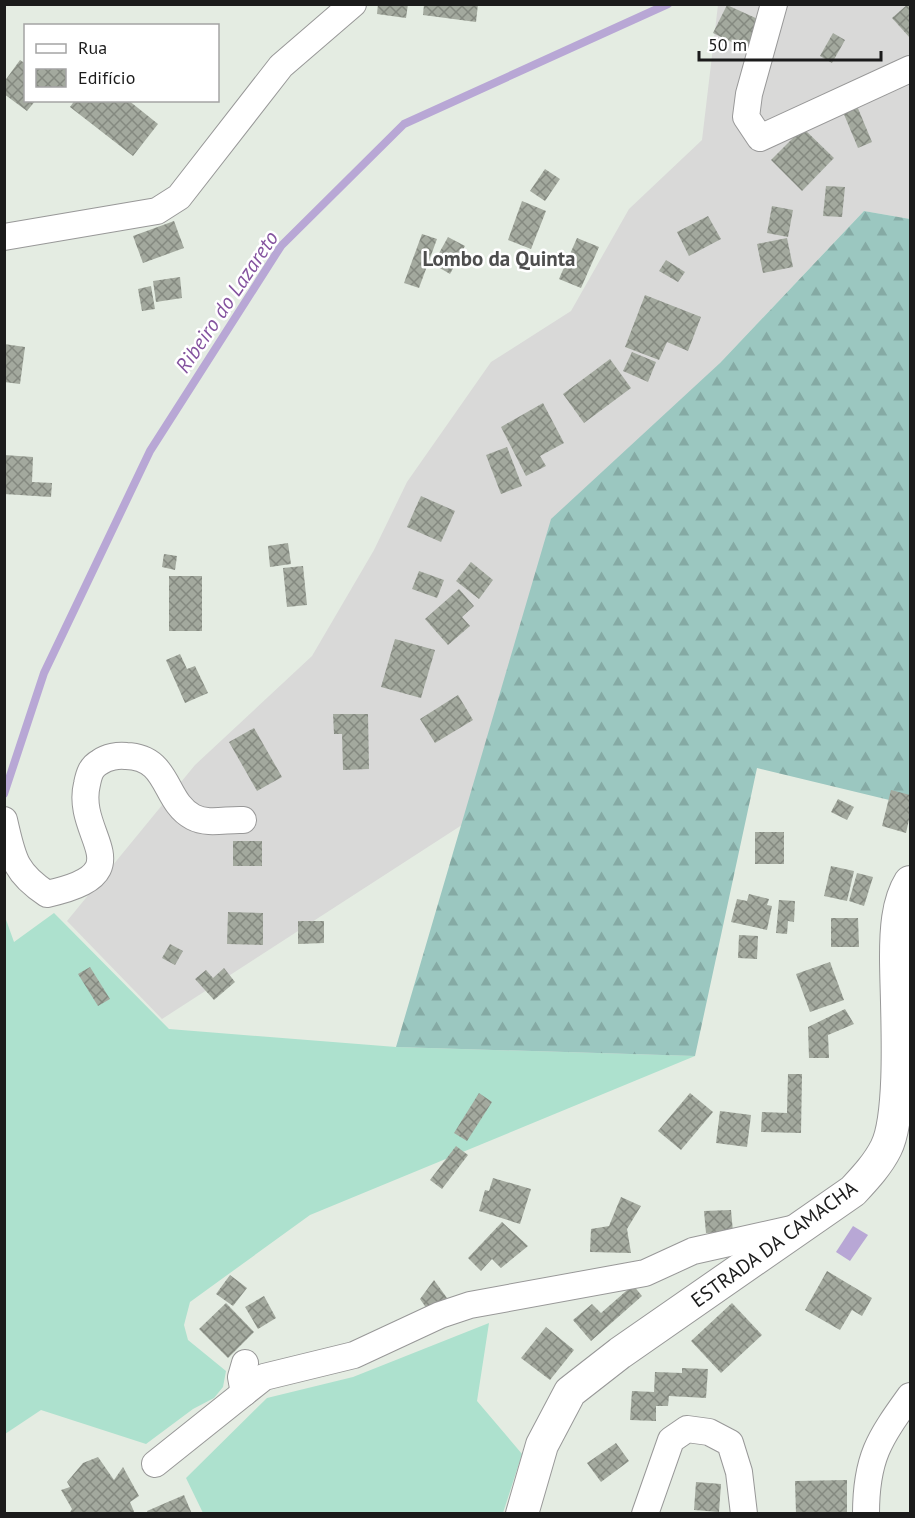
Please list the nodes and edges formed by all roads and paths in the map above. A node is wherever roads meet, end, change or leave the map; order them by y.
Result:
1 (353, 4) edge
2 (774, 4) edge
3 (910, 69) edge
4 (4, 237) edge
5 (4, 820) edge
6 (243, 820) dead end
7 (910, 882) edge
8 (802, 1227) junction
9 (245, 1363) dead end
10 (244, 1393) junction
11 (910, 1396) edge
12 (155, 1464) dead end
13 (522, 1514) edge
14 (645, 1514) edge
15 (744, 1514) edge
16 (866, 1514) edge

1 - 4 street
2 - 3 street
5 - 6 street
7 - 8 street, ESTRADA DA CAMACHA
8 - 10 street
8 - 13 street, ESTRADA DA CAMACHA
9 - 10 street
10 - 12 street
11 - 16 street
14 - 15 street

